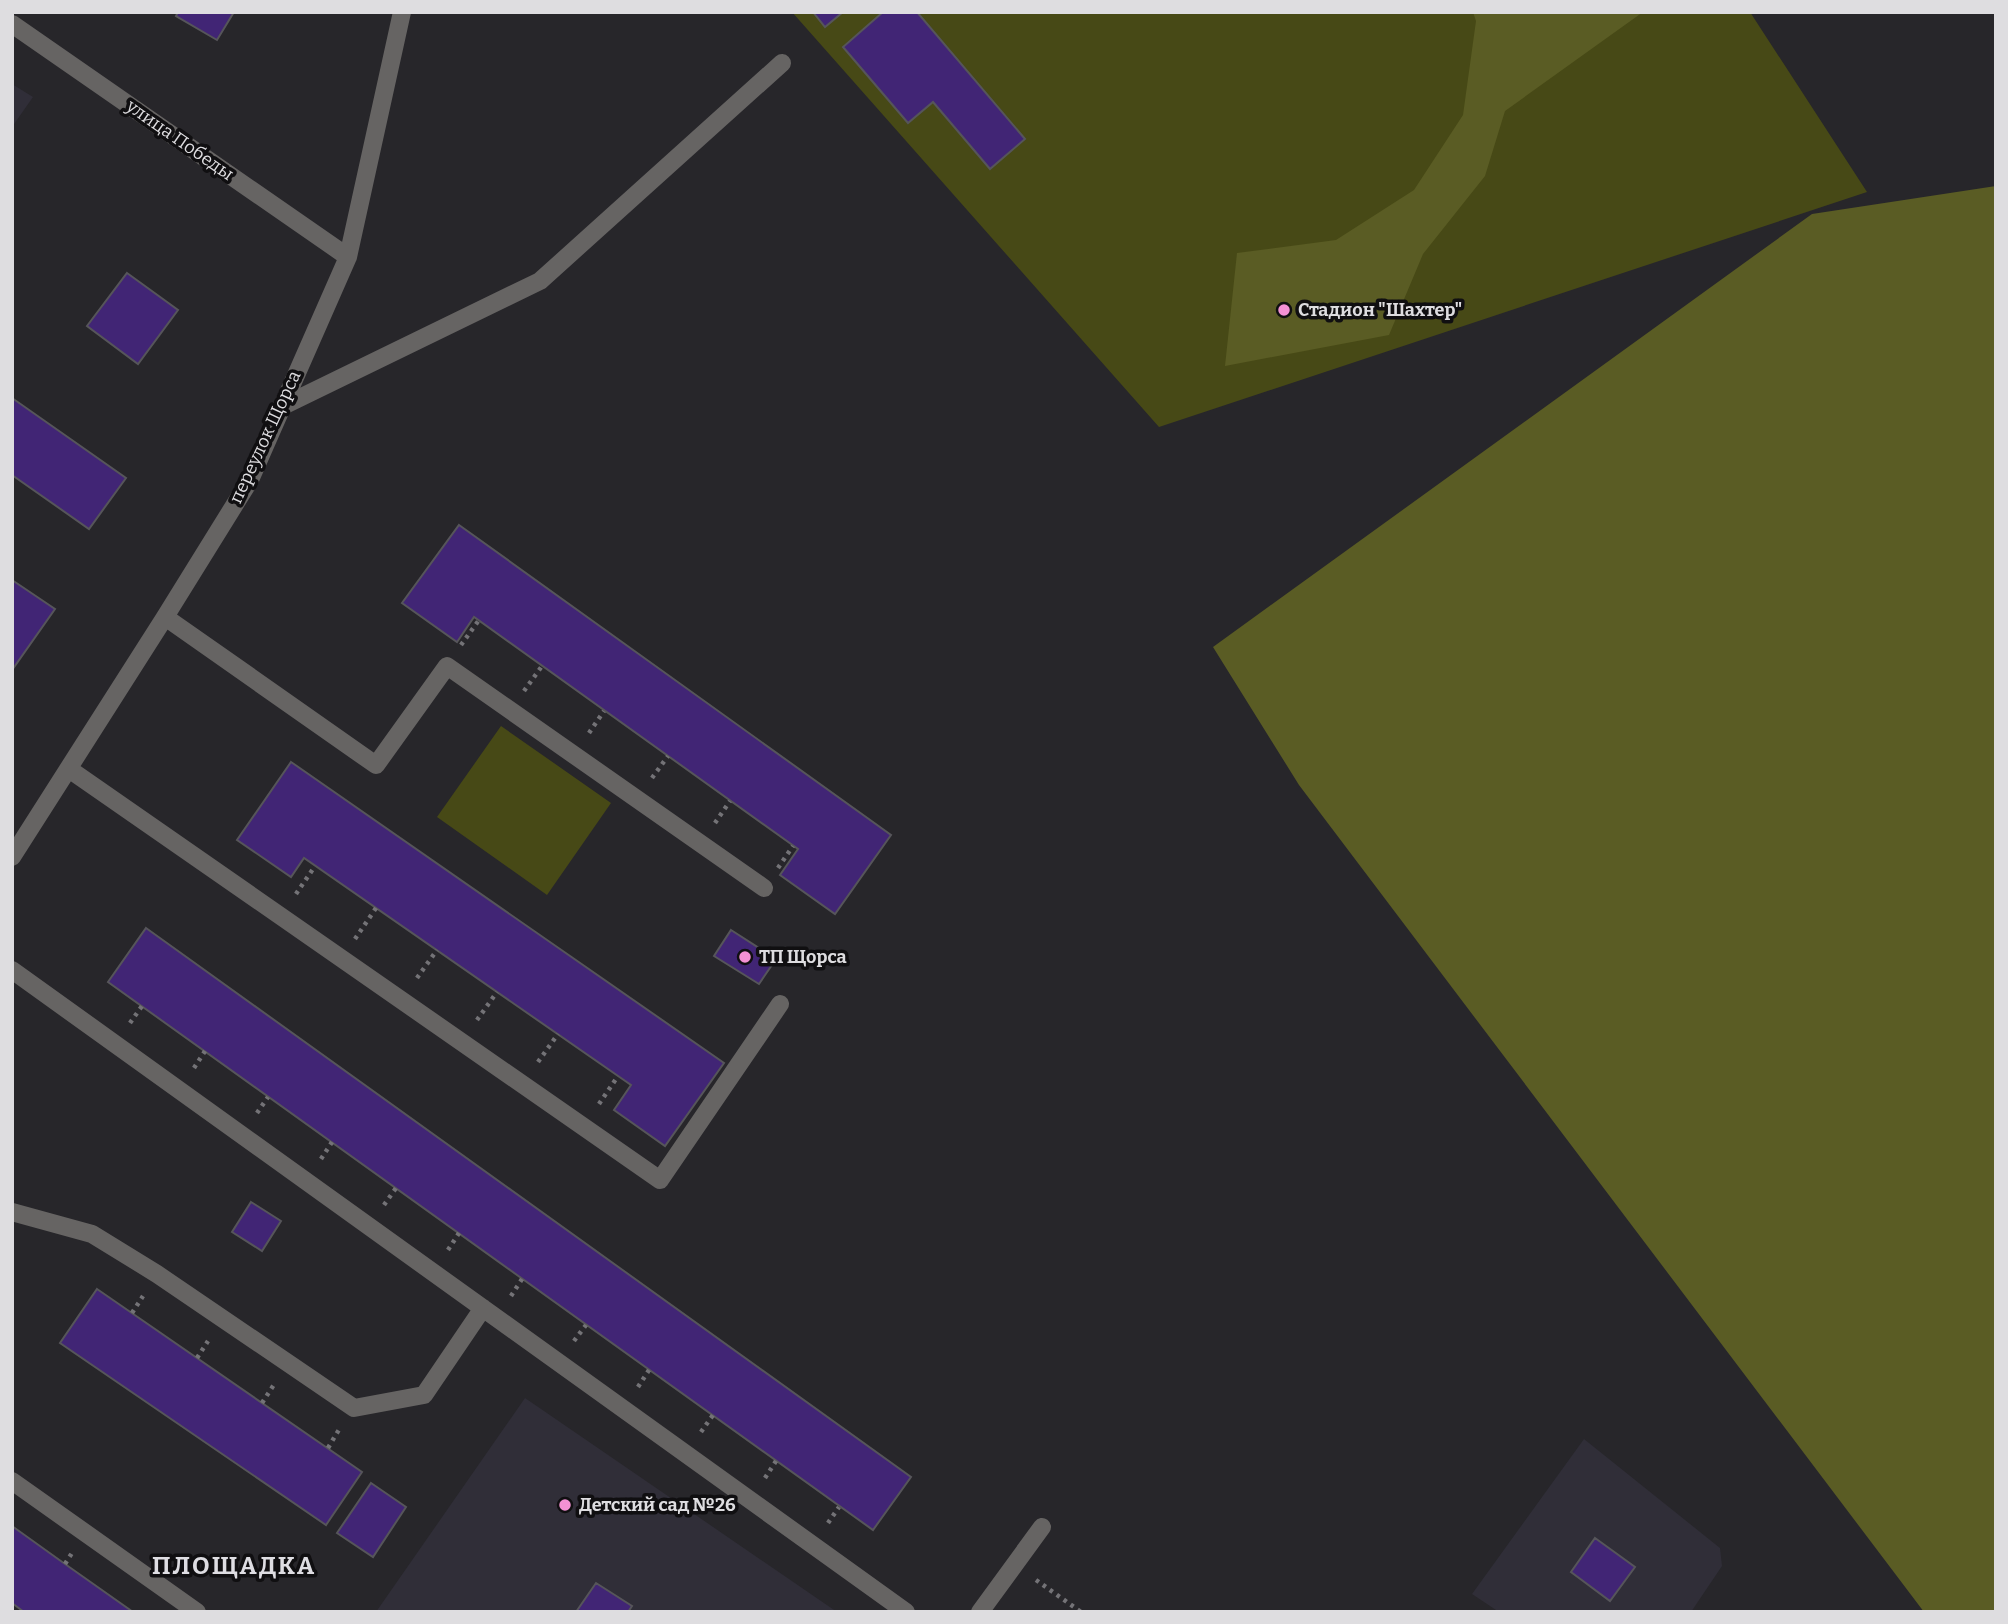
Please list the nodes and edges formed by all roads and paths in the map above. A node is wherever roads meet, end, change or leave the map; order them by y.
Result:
1 (402, 12) edge
2 (12, 24) edge
3 (782, 63) dead end
4 (348, 257) junction
5 (281, 407) junction
6 (165, 617) junction
7 (69, 769) junction
8 (12, 857) edge
9 (315, 866) dead end
10 (764, 888) dead end
11 (376, 908) dead end
12 (280, 916) junction
13 (437, 950) dead end
14 (341, 959) junction
15 (12, 970) edge
16 (497, 992) dead end
17 (401, 1000) junction
18 (780, 1004) dead end
19 (558, 1034) dead end
20 (462, 1043) junction
21 (618, 1076) dead end
22 (523, 1085) junction
23 (583, 1126) junction
24 (12, 1212) edge
25 (483, 1308) junction
26 (12, 1481) edge
27 (1042, 1527) dead end
28 (1032, 1577) dead end
29 (197, 1612) edge
30 (906, 1612) edge
31 (980, 1612) edge
32 (1081, 1612) edge

1 - 4 street, переулок Щорса
2 - 4 street, улица Победы
3 - 5 street
4 - 5 street, переулок Щорса
5 - 6 street, переулок Щорса
6 - 7 street, переулок Щорса
6 - 10 street
7 - 8 street, переулок Щорса
7 - 12 street
9 - 12 path
11 - 14 path
12 - 14 street
13 - 17 path
14 - 17 street
15 - 25 street
16 - 20 path
17 - 20 street
18 - 23 street
19 - 22 path
20 - 22 street
21 - 23 path
22 - 23 street
24 - 25 street
25 - 30 street
26 - 29 street
27 - 31 street
28 - 32 path

